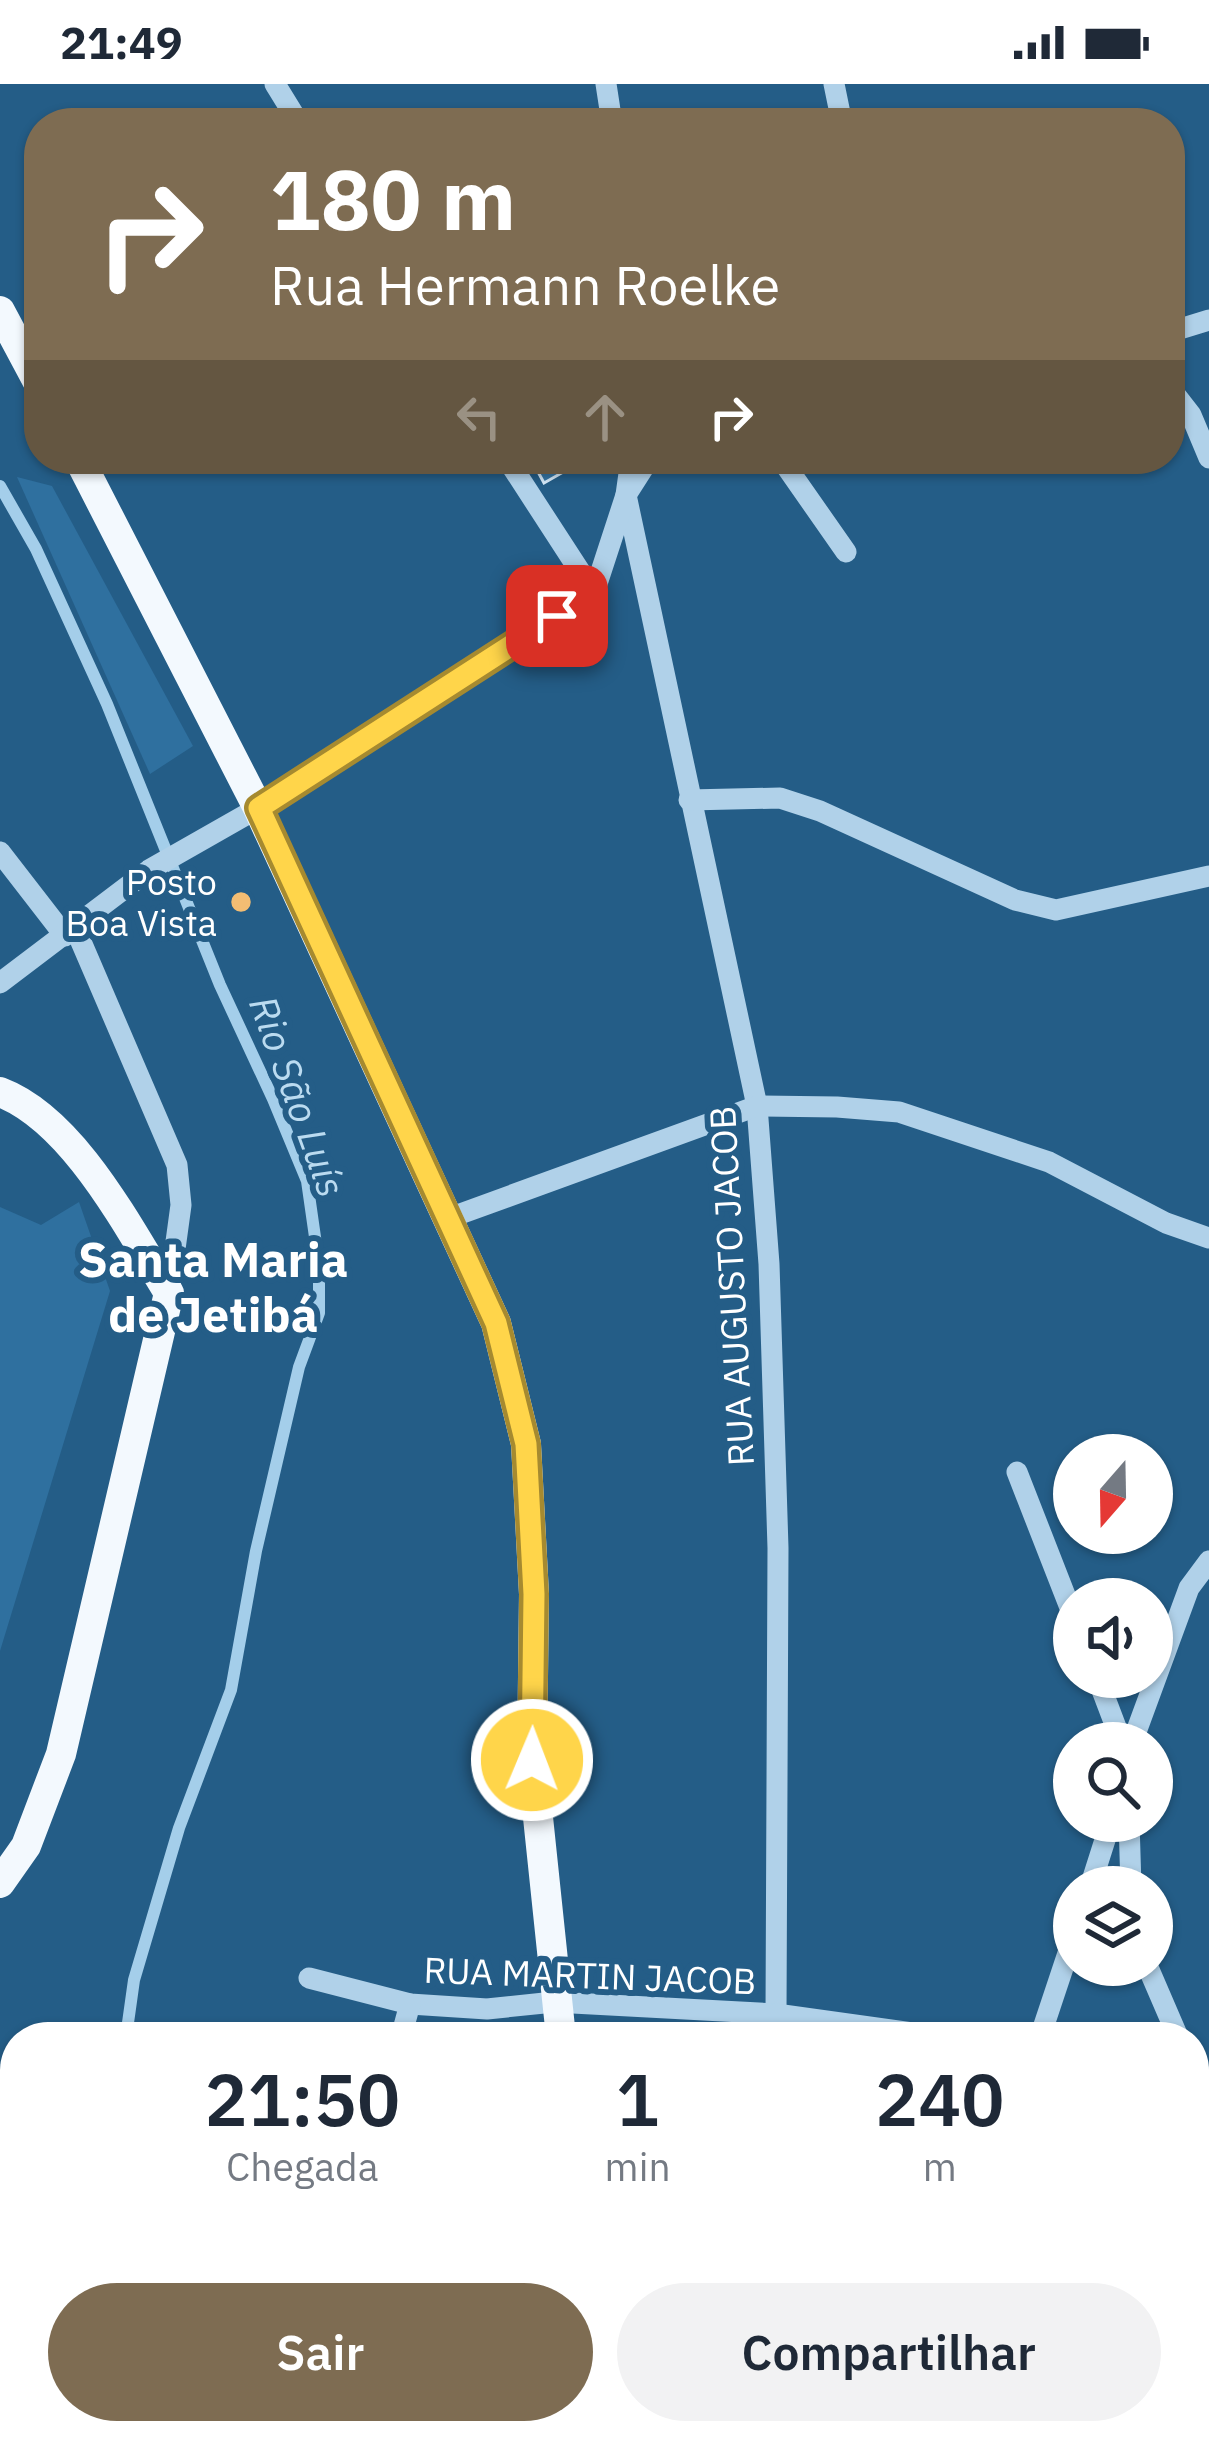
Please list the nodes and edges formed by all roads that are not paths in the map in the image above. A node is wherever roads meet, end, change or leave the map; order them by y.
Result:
1 (0, 311) edge
2 (24, 356) edge
3 (1185, 407) edge
4 (1209, 458) edge
5 (87, 474) edge
6 (517, 474) edge
7 (629, 474) edge
8 (639, 474) edge
9 (792, 474) edge
10 (626, 495) junction
11 (846, 552) dead end
12 (594, 592) junction
13 (689, 800) junction
14 (259, 808) junction
15 (0, 852) edge
16 (1209, 876) edge
17 (71, 933) junction
18 (0, 983) edge
19 (0, 1092) edge
20 (757, 1106) junction
21 (449, 1218) junction
22 (1209, 1238) edge
23 (169, 1293) junction
24 (1017, 1472) dead end
25 (1209, 1561) edge
26 (1058, 1578) edge
27 (1140, 1722) edge
28 (0, 1883) edge
29 (309, 1978) dead end
30 (1057, 1986) edge
31 (1156, 1986) edge
32 (554, 2002) junction
33 (410, 2003) junction
34 (776, 2014) junction
35 (405, 2022) edge
36 (558, 2022) edge
37 (833, 2022) edge
38 (1045, 2022) edge
39 (1172, 2022) edge

1 - 2 main road
3 - 4 street
5 - 14 main road
6 - 12 street
7 - 10 street
8 - 10 street
9 - 11 street
10 - 12 street
10 - 13 street, RUA AUGUSTO JACOB
12 - 14 street
13 - 16 street
13 - 20 street, RUA AUGUSTO JACOB
14 - 17 street
14 - 21 main road
15 - 17 street
17 - 18 street
17 - 23 street
19 - 23 main road
20 - 21 street
20 - 22 street
20 - 34 street, RUA AUGUSTO JACOB
21 - 32 main road
23 - 28 main road
24 - 26 street
25 - 27 street
29 - 33 street, RUA MARTIN JACOB
30 - 38 street
31 - 39 street
32 - 33 street, RUA MARTIN JACOB
32 - 34 street, RUA MARTIN JACOB
32 - 36 main road
33 - 35 street
34 - 37 street, RUA MARTIN JACOB

